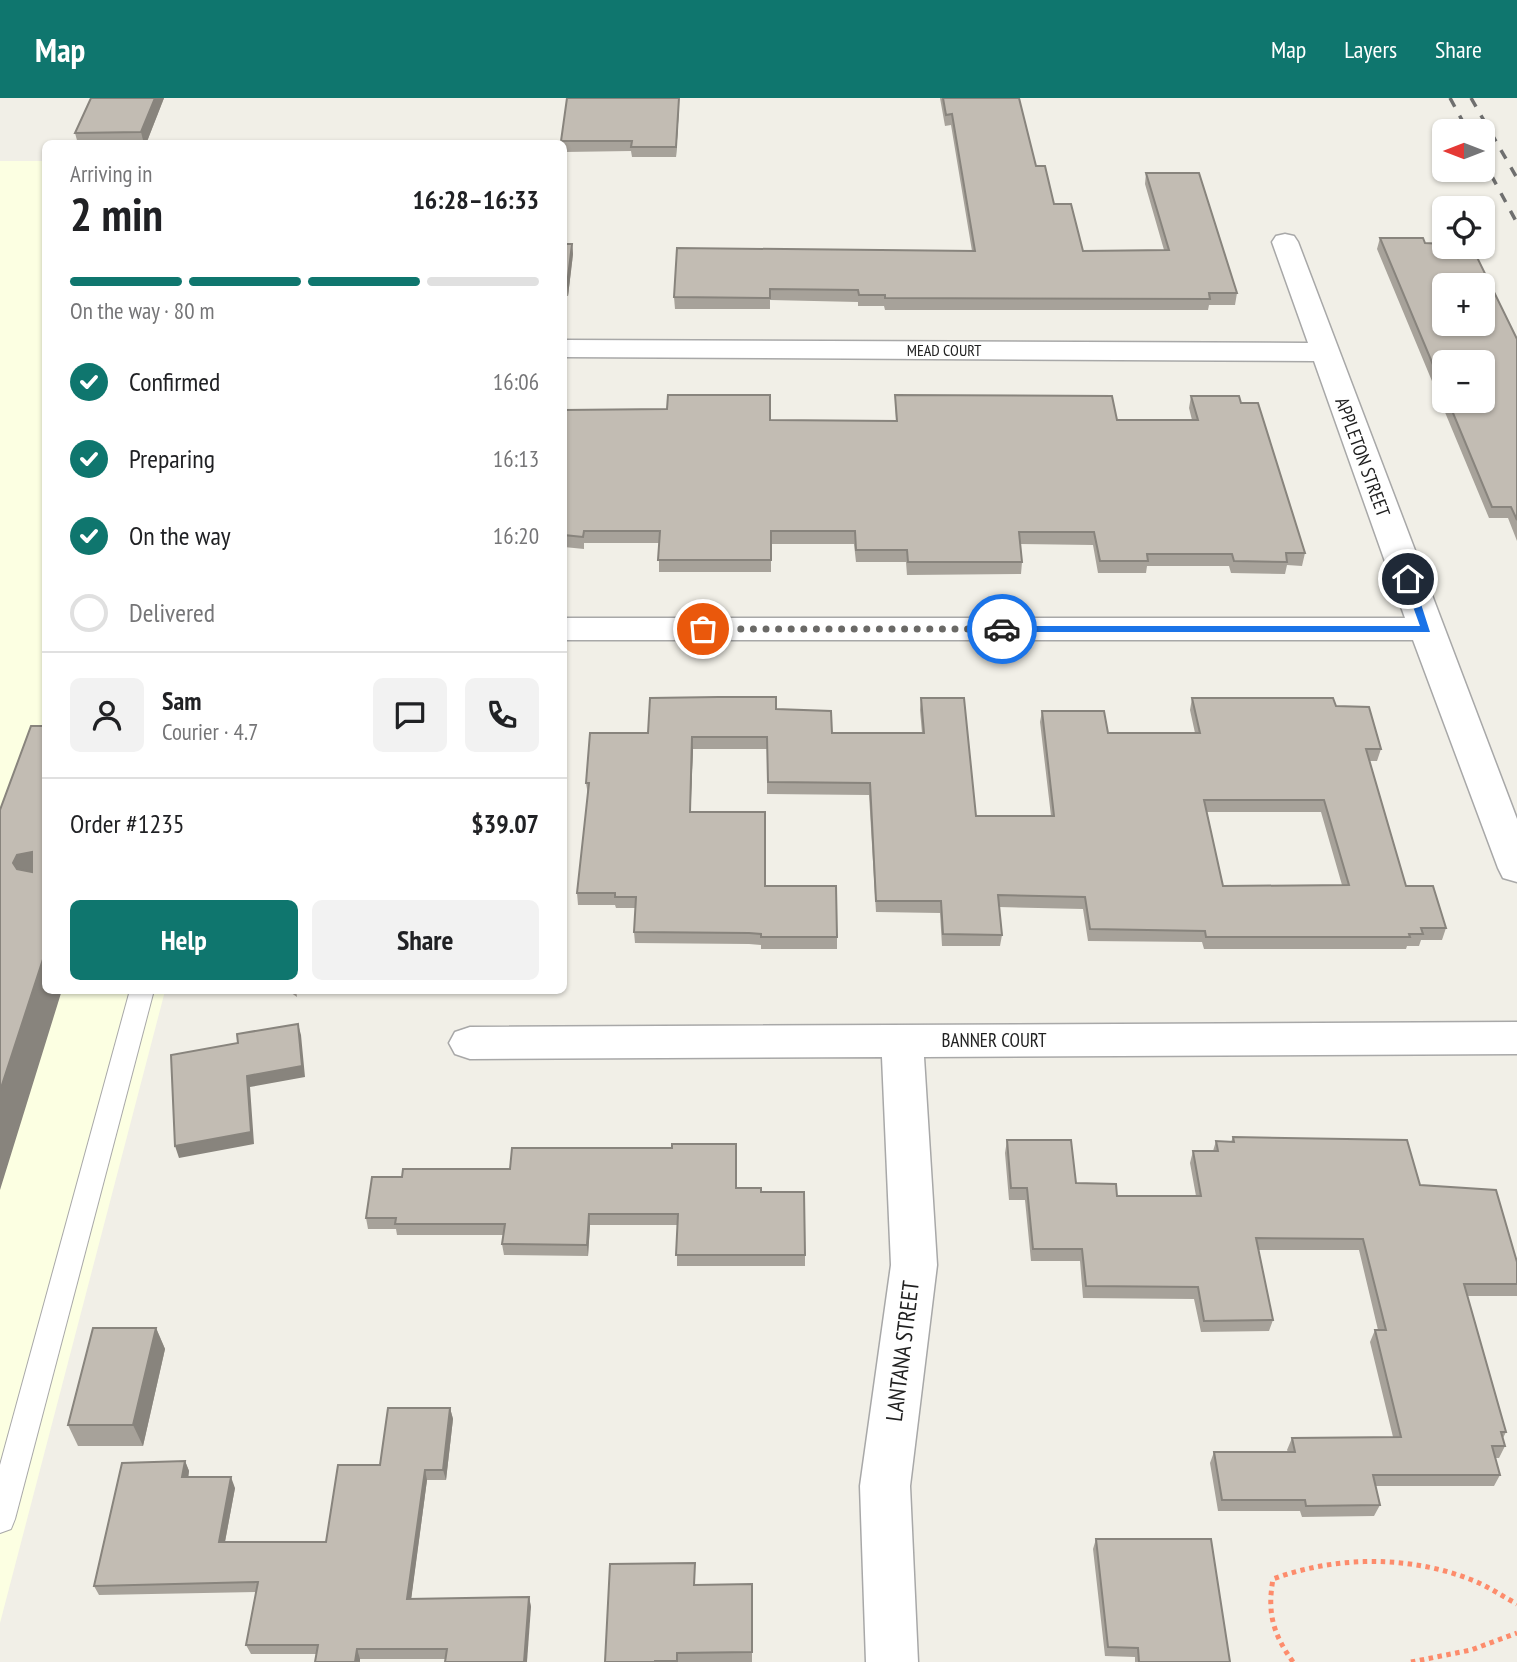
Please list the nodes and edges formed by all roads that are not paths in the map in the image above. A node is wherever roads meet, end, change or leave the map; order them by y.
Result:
1 (1285, 242) dead end
2 (567, 349) edge
3 (1325, 352) junction
4 (567, 629) edge
5 (1426, 629) junction
6 (1517, 868) edge
7 (141, 994) edge
8 (1517, 1038) edge
9 (902, 1040) junction
10 (470, 1043) dead end
11 (0, 1519) edge
12 (892, 1662) edge

1 - 3 street, APPLETON STREET
2 - 3 street, MEAD COURT
3 - 5 street, APPLETON STREET
4 - 5 street
5 - 6 street, APPLETON STREET
7 - 11 lane
8 - 9 street, BANNER COURT
9 - 10 street, BANNER COURT
9 - 12 street, LANTANA STREET

